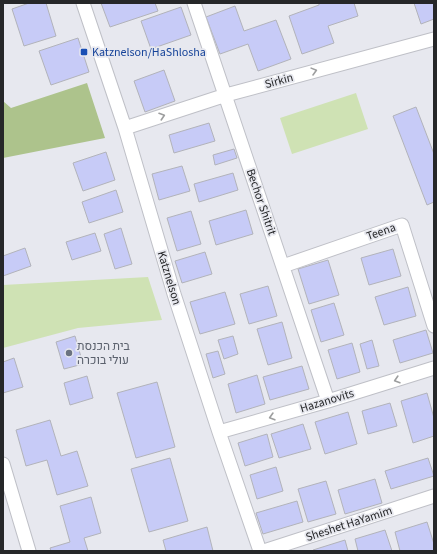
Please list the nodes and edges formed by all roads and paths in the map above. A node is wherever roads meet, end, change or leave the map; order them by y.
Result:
1 (83, 3) edge
2 (194, 3) edge
3 (434, 39) edge
4 (226, 95) junction
5 (125, 128) junction
6 (283, 266) junction
7 (434, 326) edge
8 (434, 368) edge
9 (328, 401) junction
10 (219, 432) junction
11 (3, 464) edge
12 (434, 496) edge
13 (29, 551) edge
14 (260, 551) edge
15 (264, 551) edge

1 - 5 street, Katznelson
2 - 4 street, Bechor Shitrit
4 -> 3 street, Sirkin
5 -> 4 street, Sirkin
4 - 6 street, Bechor Shitrit
5 - 10 street, Katznelson
6 - 7 street, Teena
6 - 9 street, Bechor Shitrit
8 -> 9 street, Hazanovits
9 -> 10 street, Hazanovits
10 - 14 street, Katznelson
11 - 13 street
12 - 15 street, Sheshet HaYamim

